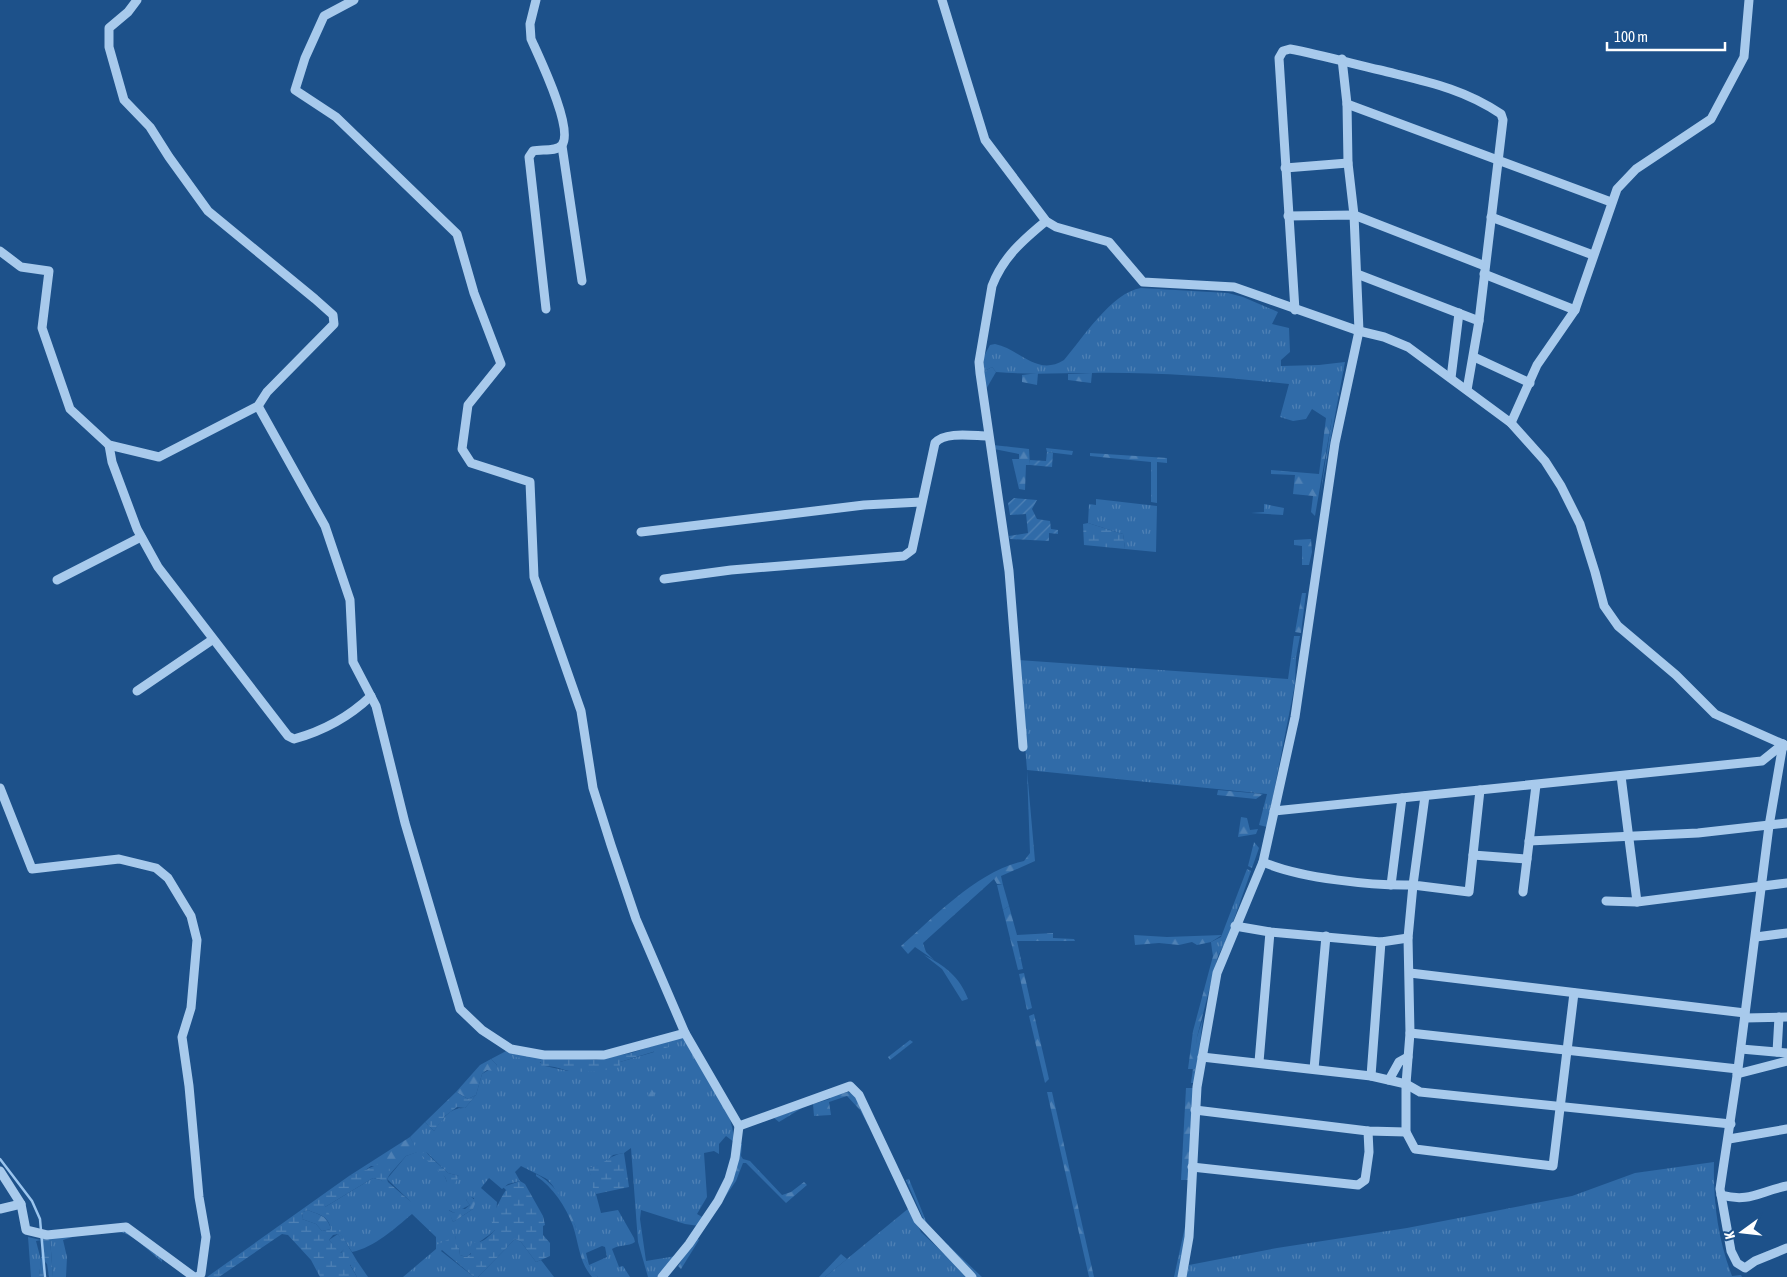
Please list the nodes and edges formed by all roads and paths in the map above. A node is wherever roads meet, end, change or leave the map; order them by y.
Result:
1 (137, 0) edge
2 (354, 0) edge
3 (536, 0) edge
4 (942, 0) edge
5 (1749, 0) edge
6 (1342, 59) junction
7 (1347, 104) junction
8 (562, 146) junction
9 (1498, 160) junction
10 (1348, 163) junction
11 (1285, 168) junction
12 (1611, 202) junction
13 (1354, 214) junction
14 (1288, 216) junction
15 (1491, 217) junction
16 (1046, 221) junction
17 (0, 251) edge
18 (1593, 255) junction
19 (1484, 270) junction
20 (1357, 274) junction
21 (582, 280) dead end
22 (546, 309) dead end
23 (1295, 310) junction
24 (1575, 310) junction
25 (1459, 313) junction
26 (1479, 321) junction
27 (1359, 331) junction
28 (1474, 357) junction
29 (1451, 378) junction
30 (1530, 383) junction
31 (1467, 390) junction
32 (258, 406) junction
33 (1510, 423) junction
34 (988, 436) junction
35 (109, 445) junction
36 (921, 502) junction
37 (641, 532) dead end
38 (141, 537) junction
39 (664, 579) dead end
40 (57, 580) dead end
41 (212, 640) junction
42 (137, 691) dead end
43 (371, 696) junction
44 (1785, 745) edge
45 (1023, 747) dead end
46 (1621, 776) junction
47 (1536, 785) junction
48 (0, 788) edge
49 (1480, 790) junction
50 (1425, 796) junction
51 (1402, 798) junction
52 (1274, 811) junction
53 (1787, 823) edge
54 (1769, 826) junction
55 (1630, 838) junction
56 (1530, 841) junction
57 (1473, 855) junction
58 (1527, 859) junction
59 (1263, 862) junction
60 (1787, 883) edge
61 (1391, 885) junction
62 (1413, 885) junction
63 (1762, 888) junction
64 (1523, 892) dead end
65 (1606, 902) dead end
66 (1637, 902) junction
67 (1235, 926) junction
68 (1270, 932) junction
69 (1787, 932) edge
70 (1326, 936) junction
71 (1756, 937) junction
72 (1408, 938) junction
73 (1382, 942) junction
74 (1410, 973) junction
75 (1574, 993) junction
76 (1745, 1016) junction
77 (1783, 1017) edge
78 (685, 1033) junction
79 (1410, 1033) junction
80 (1741, 1049) junction
81 (1567, 1050) junction
82 (1777, 1052) junction
83 (1787, 1053) edge
84 (1202, 1057) junction
85 (1408, 1057) junction
86 (1787, 1061) edge
87 (1259, 1062) junction
88 (1314, 1069) junction
89 (1738, 1071) junction
90 (1371, 1076) junction
91 (1389, 1080) junction
92 (1406, 1084) junction
93 (1561, 1106) junction
94 (1194, 1110) junction
95 (1731, 1124) junction
96 (739, 1126) junction
97 (1787, 1128) edge
98 (1368, 1131) junction
99 (1406, 1132) junction
100 (1729, 1139) junction
101 (1192, 1167) junction
102 (0, 1171) edge
103 (1787, 1186) edge
104 (1721, 1195) junction
105 (21, 1204) junction
106 (0, 1209) edge
107 (1787, 1248) edge
108 (1744, 1268) junction
109 (196, 1277) edge
110 (662, 1277) edge
111 (972, 1277) edge
112 (1182, 1277) edge
113 (1749, 1277) edge

1 - 32 street
2 - 78 street
3 - 8 street
4 - 16 street
5 - 12 street
6 - 7 street
6 - 9 street
6 - 11 street
7 - 9 street
7 - 10 street
8 - 21 street
8 - 22 street
9 - 12 street
9 - 15 street
10 - 11 street
10 - 13 street
11 - 14 street
12 - 18 street
13 - 14 street
13 - 19 street
13 - 20 street
14 - 23 street
15 - 18 street
15 - 19 street
16 - 23 street
16 - 34 street
17 - 35 street
18 - 24 street
19 - 24 street
19 - 26 street
20 - 25 street
20 - 27 street
23 - 27 street
24 - 30 street
25 - 26 street
25 - 29 street
26 - 28 street
27 - 29 street
27 - 52 street
28 - 30 street
28 - 31 street
29 - 31 street
30 - 33 street
31 - 33 street
32 - 35 street
32 - 43 street
33 - 44 street
34 - 36 street
34 - 45 street
35 - 38 street
36 - 37 street
36 - 39 street
38 - 40 street
38 - 41 street
41 - 42 street
41 - 43 street
43 - 78 street
44 - 46 street
44 - 54 street
46 - 47 street
46 - 55 street
47 - 49 street
47 - 56 street
48 - 109 street
49 - 50 street
49 - 57 street
50 - 51 street
50 - 62 street
51 - 52 street
51 - 61 street
52 - 59 street
53 - 54 street
54 - 55 street
54 - 63 street
55 - 56 street
55 - 66 street
56 - 58 street
57 - 58 street
57 - 62 street
58 - 64 street
59 - 61 street
59 - 67 street
60 - 63 street
61 - 62 street
62 - 72 street
63 - 66 street
63 - 71 street
65 - 66 street
67 - 68 street
67 - 84 street
68 - 70 street
68 - 87 street
69 - 71 street
70 - 73 street
70 - 88 street
71 - 76 street
72 - 73 street
72 - 74 street
73 - 90 street
74 - 75 street
74 - 79 street
75 - 76 street
75 - 81 street
76 - 77 street
76 - 80 street
77 - 82 street
78 - 96 street
79 - 81 street
79 - 85 street
80 - 82 street
80 - 89 street
81 - 89 street
81 - 93 street
82 - 83 street
84 - 87 street
84 - 94 street
85 - 91 street
85 - 92 street
86 - 89 street
87 - 88 street
88 - 90 street
89 - 95 street
90 - 91 street
91 - 92 street
92 - 93 street
92 - 99 street
93 - 95 street
93 - 99 street
94 - 98 street
94 - 101 street
95 - 100 street
96 - 110 street
96 - 111 street
97 - 100 street
98 - 99 street
98 - 101 street
100 - 104 street
101 - 112 street
102 - 105 street
103 - 104 street
104 - 108 street
105 - 106 street
105 - 109 street
107 - 108 street
108 - 113 street

